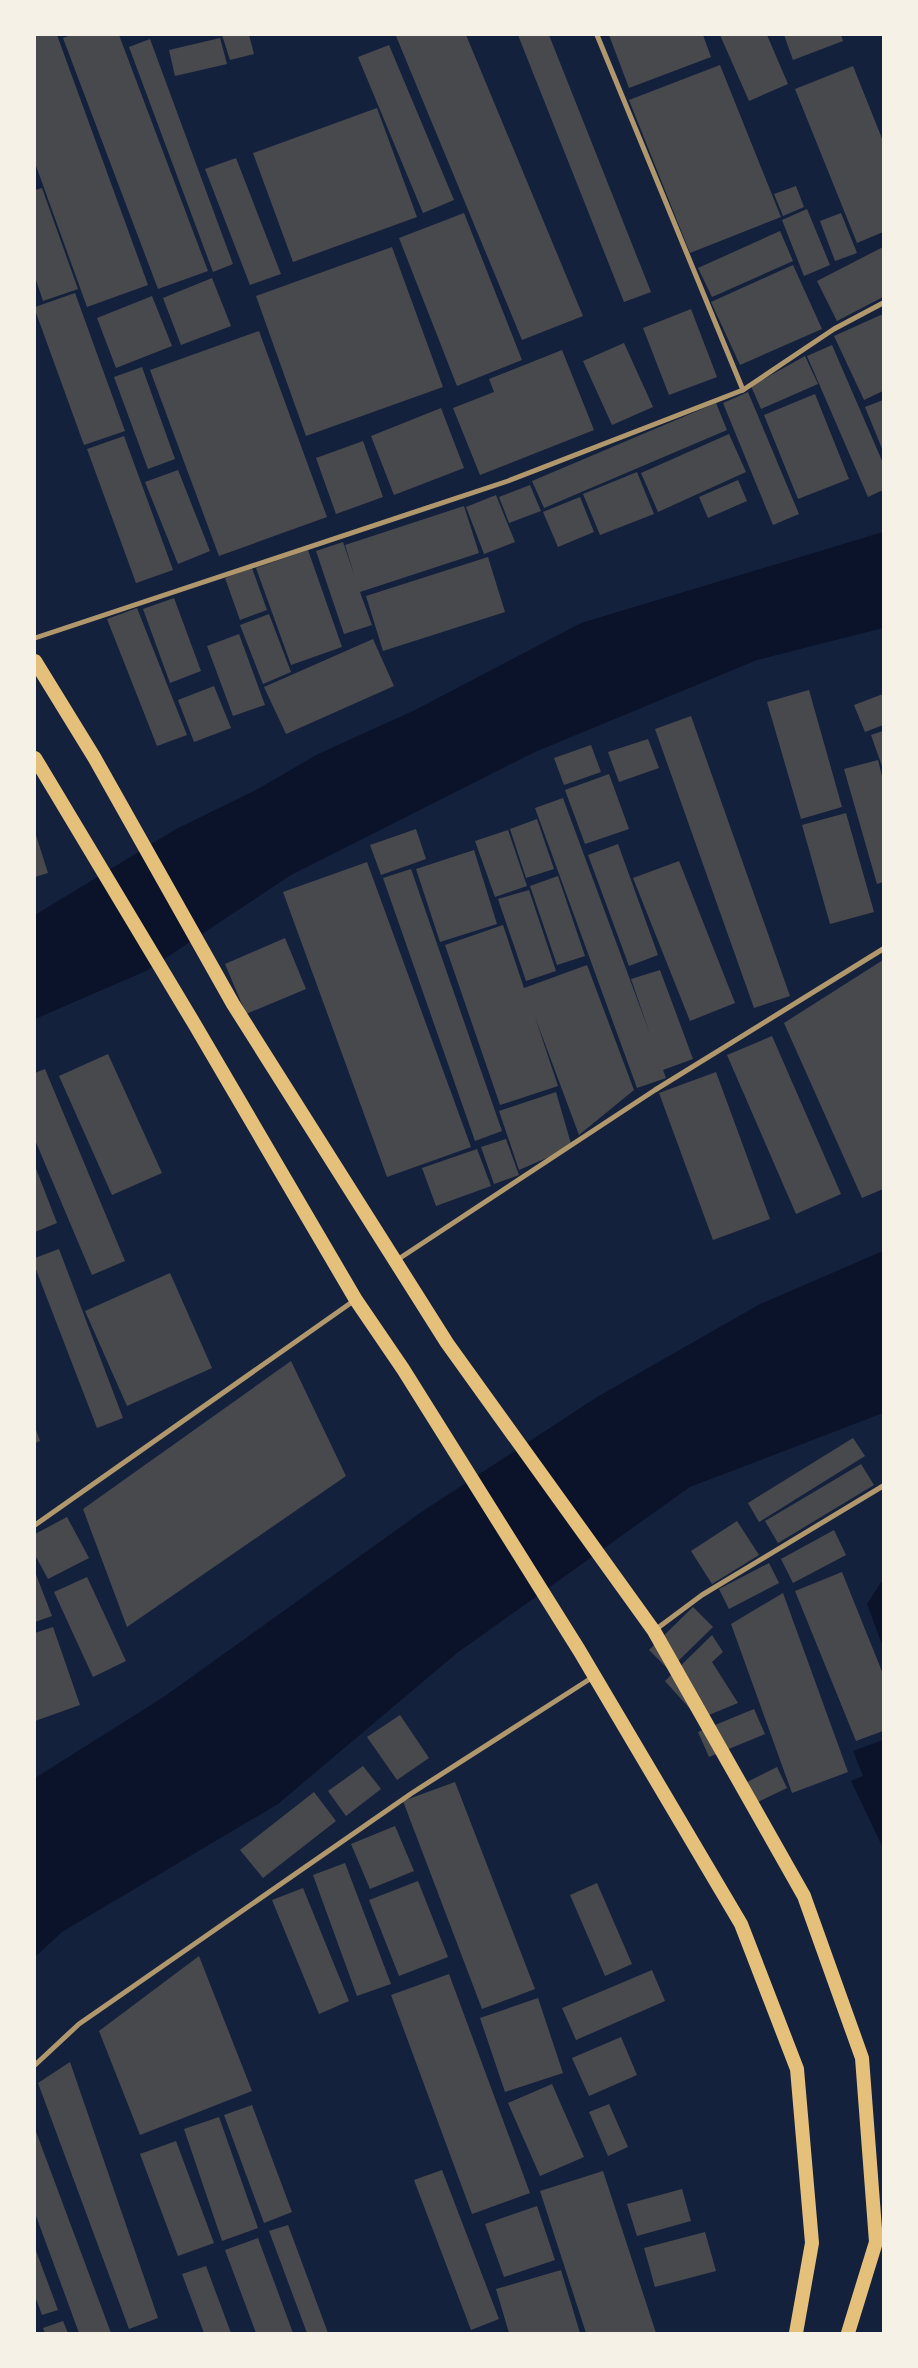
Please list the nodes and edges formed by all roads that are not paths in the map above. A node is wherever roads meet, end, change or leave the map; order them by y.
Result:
1 (597, 35) edge
2 (883, 303) edge
3 (743, 390) junction
4 (35, 638) edge
5 (35, 661) edge
6 (35, 758) edge
7 (883, 949) edge
8 (394, 1262) junction
9 (356, 1300) junction
10 (883, 1486) edge
11 (35, 1525) edge
12 (654, 1631) junction
13 (593, 1677) junction
14 (35, 2065) edge
15 (796, 2333) edge
16 (848, 2333) edge

1 - 3 street
2 - 3 street
3 - 4 street
5 - 8 highway
6 - 9 highway
7 - 8 street
8 - 12 highway
9 - 11 street
9 - 13 highway
10 - 12 street
12 - 16 highway
13 - 14 street
13 - 15 highway

